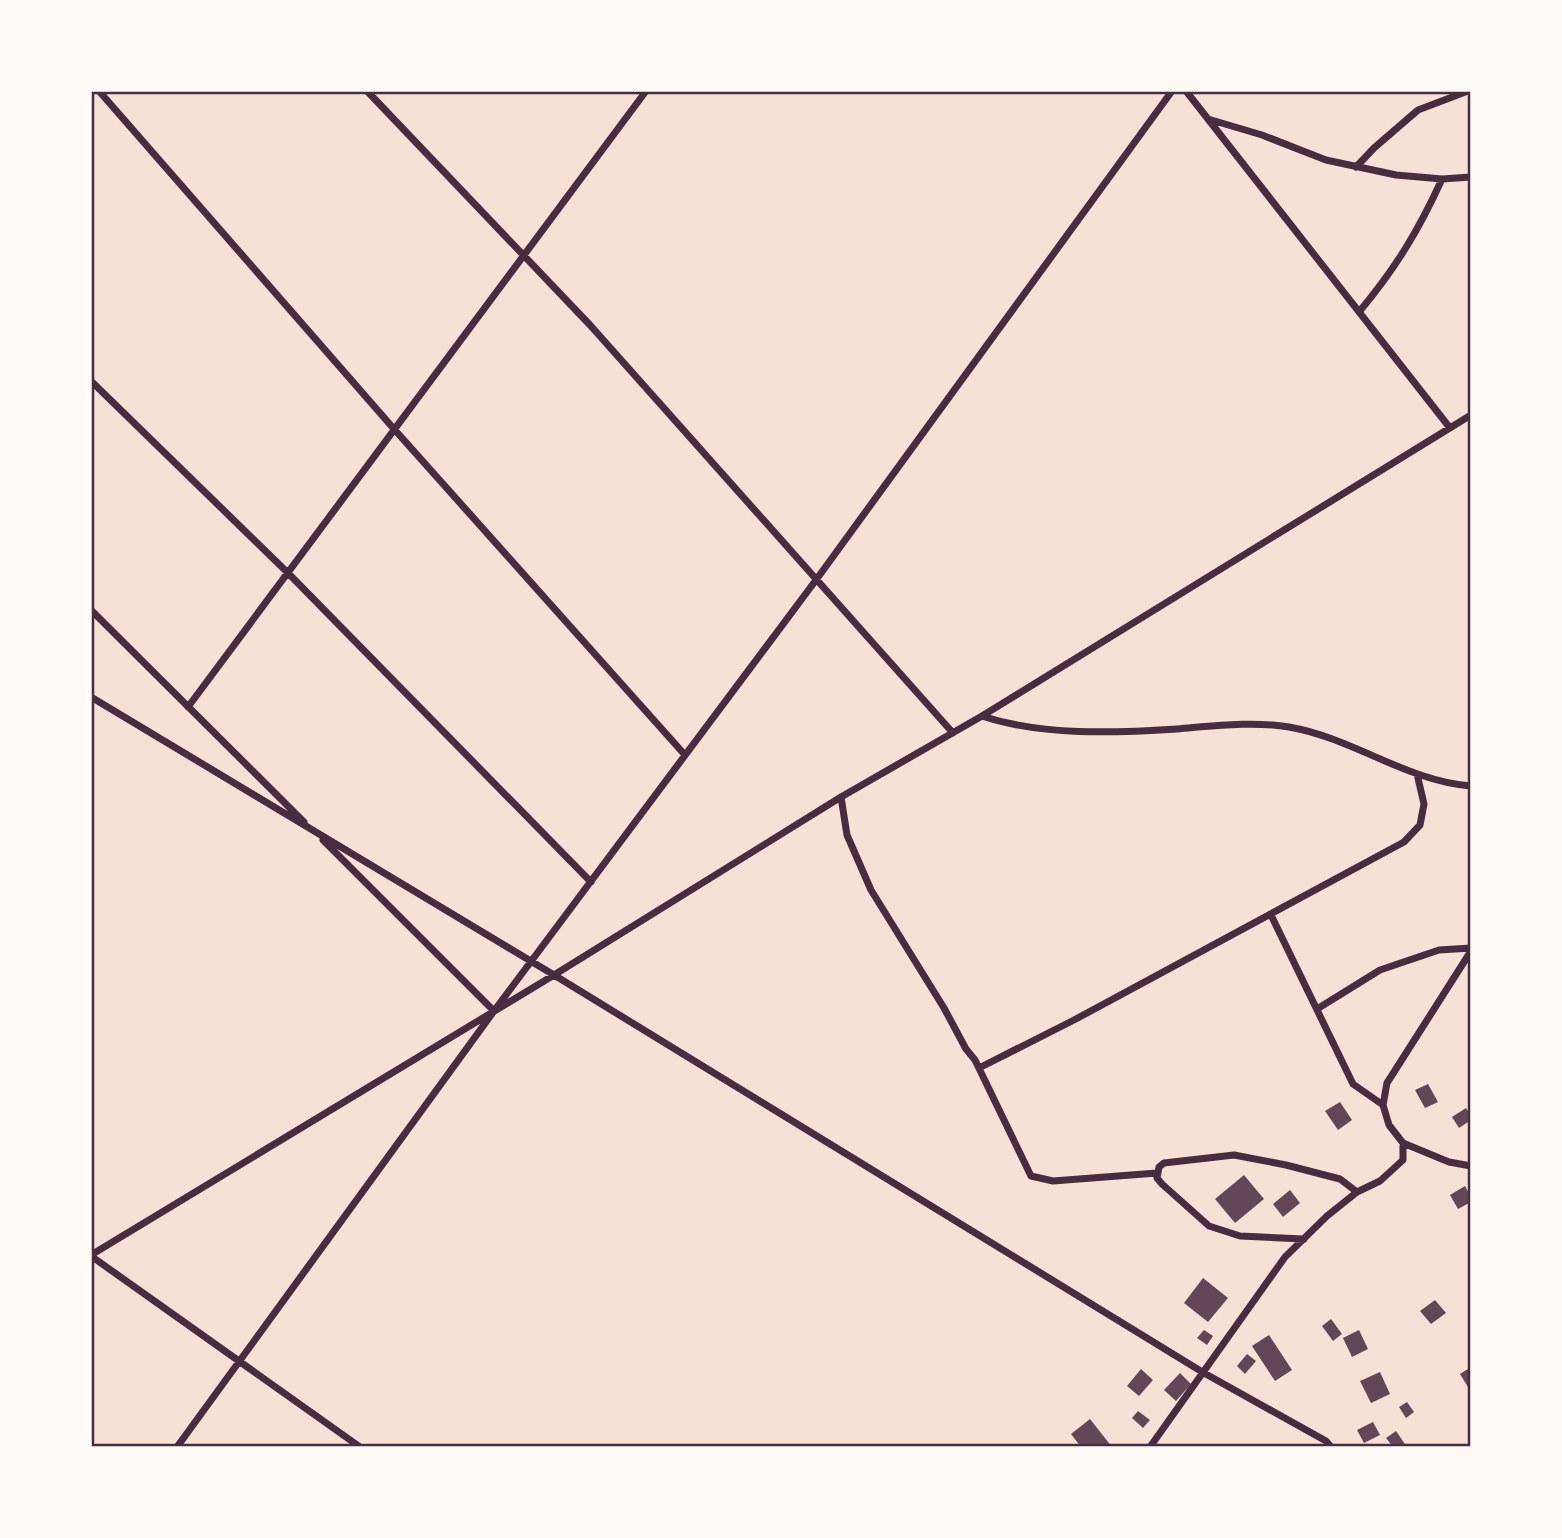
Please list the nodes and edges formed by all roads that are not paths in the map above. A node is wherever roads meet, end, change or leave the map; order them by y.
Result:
1 (99, 91) edge
2 (367, 91) edge
3 (646, 91) edge
4 (1172, 91) edge
5 (1186, 91) edge
6 (1468, 91) edge
7 (1207, 118) junction
8 (1356, 167) junction
9 (1471, 177) edge
10 (1442, 179) junction
11 (522, 257) junction
12 (1359, 312) junction
13 (91, 381) edge
14 (1471, 415) edge
15 (1450, 428) junction
16 (394, 429) junction
17 (288, 573) junction
18 (816, 580) junction
19 (91, 610) edge
20 (91, 696) edge
21 (188, 707) junction
22 (982, 716) junction
23 (953, 733) junction
24 (685, 755) junction
25 (1418, 774) junction
26 (1471, 786) edge
27 (841, 797) junction
28 (313, 831) junction
29 (591, 882) junction
30 (1271, 915) junction
31 (1471, 950) edge
32 (531, 961) junction
33 (554, 975) junction
34 (1317, 1009) junction
35 (494, 1011) junction
36 (979, 1068) junction
37 (1383, 1105) junction
38 (1403, 1143) junction
39 (1471, 1166) edge
40 (1157, 1173) junction
41 (1357, 1192) junction
42 (1304, 1239) junction
43 (91, 1255) edge
44 (240, 1360) junction
45 (1205, 1373) junction
46 (177, 1447) edge
47 (360, 1447) edge
48 (1150, 1447) edge
49 (1331, 1447) edge

1 - 16 street
2 - 11 street
3 - 11 street
4 - 18 street
5 - 7 street
6 - 8 street
7 - 8 street
7 - 12 street
8 - 10 street
9 - 10 street
10 - 12 street
11 - 16 street
11 - 18 street
12 - 15 street
13 - 17 street
14 - 15 street
15 - 22 street
16 - 17 street
16 - 24 street
17 - 21 street
17 - 29 street
18 - 23 street
18 - 24 street
19 - 21 street
20 - 28 street
21 - 28 street
22 - 23 street
22 - 25 street
23 - 27 street
24 - 29 street
25 - 26 street
25 - 30 street
27 - 33 street
27 - 36 street
28 - 32 street
28 - 35 street
29 - 32 street
30 - 34 street
30 - 36 street
31 - 34 street
31 - 37 street
32 - 33 street
32 - 35 street
33 - 35 street
33 - 45 street
34 - 37 street
35 - 43 street
35 - 44 street
36 - 40 street
37 - 38 street
38 - 39 street
38 - 41 street
40 - 41 street
40 - 42 street
41 - 42 street
42 - 45 street
43 - 44 street
44 - 46 street
44 - 47 street
45 - 48 street
45 - 49 street

